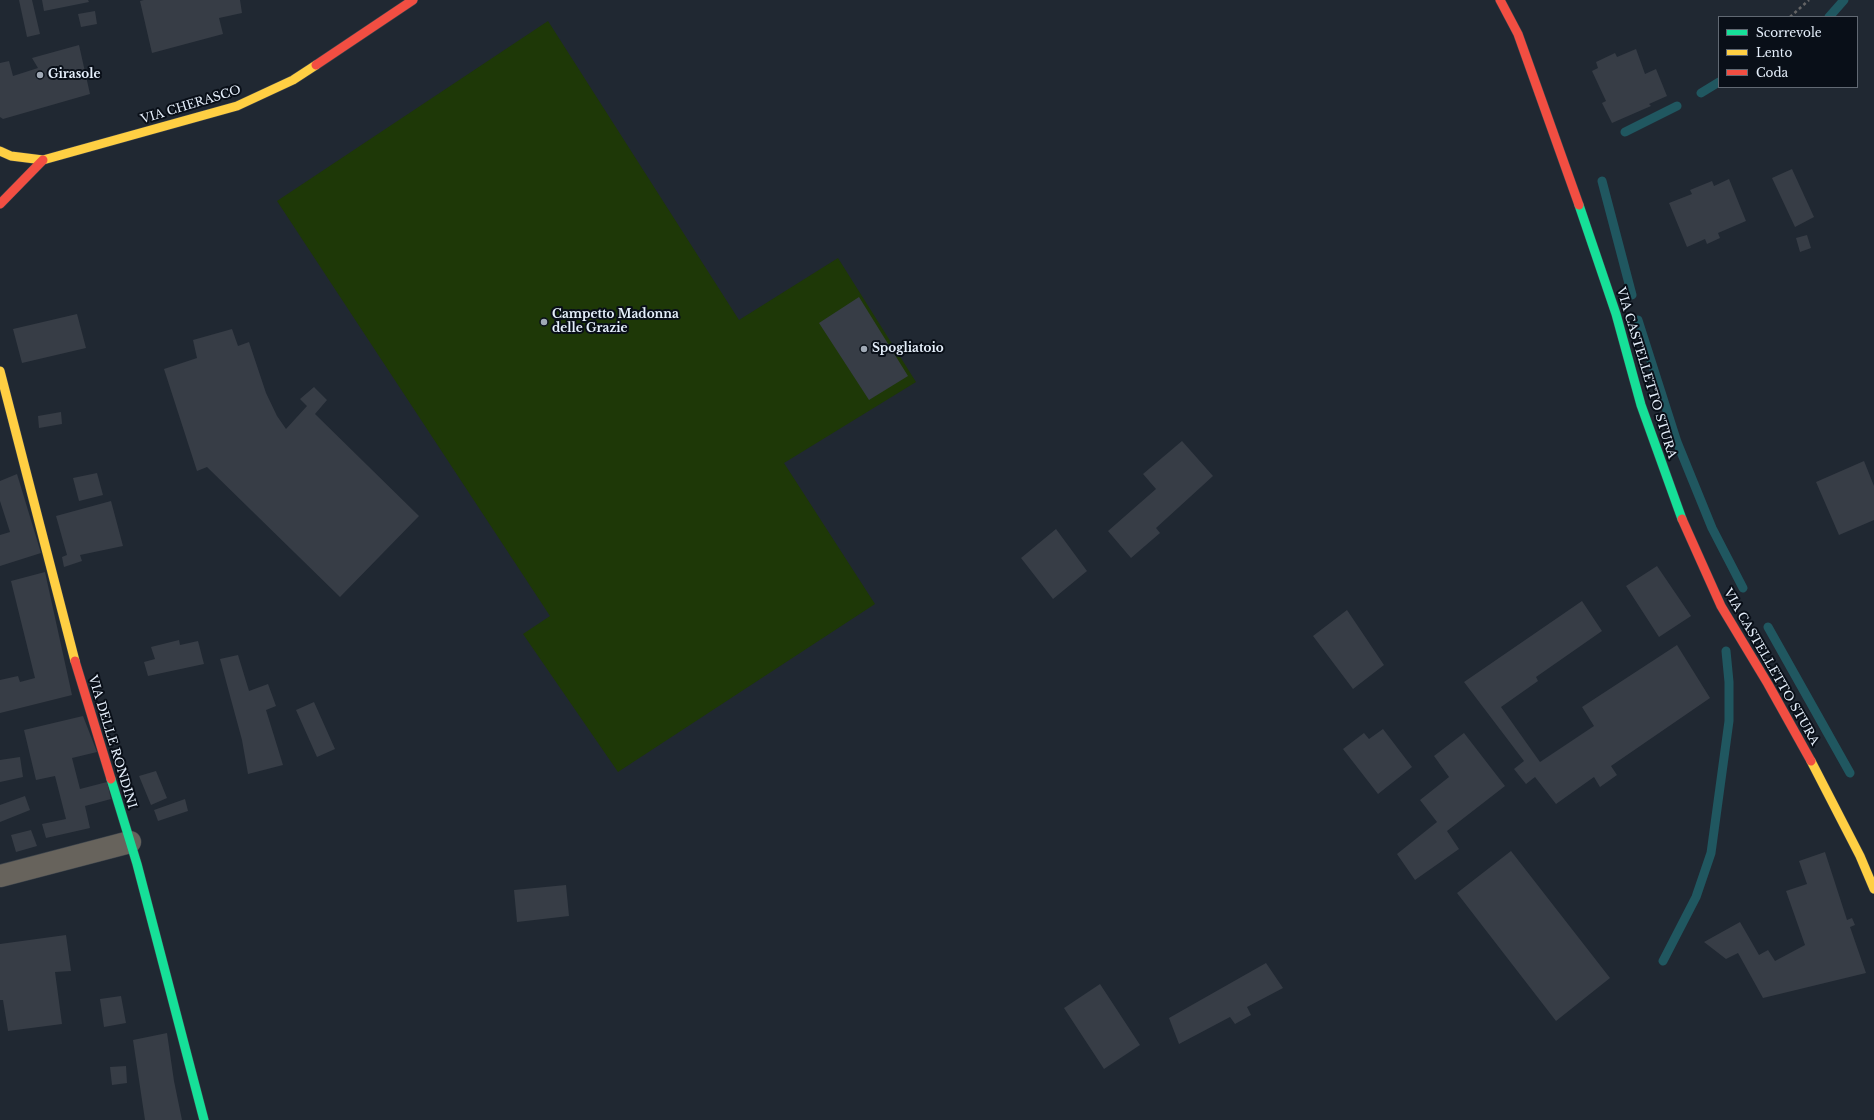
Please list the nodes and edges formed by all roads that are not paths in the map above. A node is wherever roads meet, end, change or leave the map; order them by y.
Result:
1 (413, 0) edge
2 (1500, 0) edge
3 (0, 152) edge
4 (43, 160) junction
5 (0, 204) edge
6 (0, 371) edge
7 (130, 842) junction
8 (0, 876) edge
9 (1874, 889) edge
10 (204, 1120) edge

1 - 4 street, VIA CHERASCO
2 - 9 street, VIA CASTELLETTO STURA
3 - 4 street, VIA CHERASCO
4 - 5 street
6 - 7 street, VIA DELLE RONDINI
7 - 8 street
7 - 10 street, VIA DELLE RONDINI

